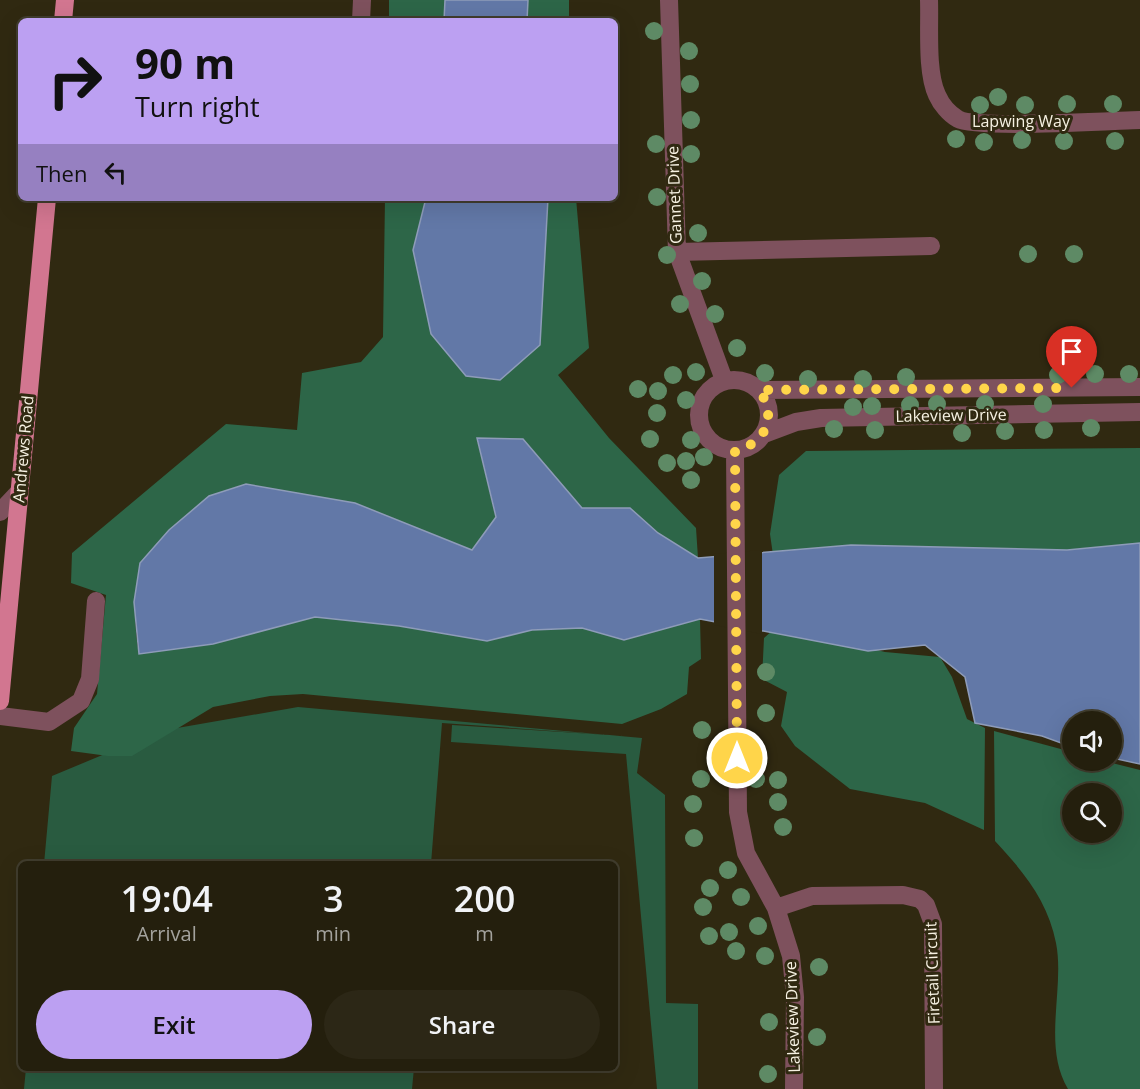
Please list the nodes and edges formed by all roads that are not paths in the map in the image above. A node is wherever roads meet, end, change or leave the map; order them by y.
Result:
1 (65, 0) edge
2 (362, 0) edge
3 (669, 0) edge
4 (929, 0) edge
5 (63, 18) edge
6 (361, 18) edge
7 (1140, 120) edge
8 (47, 201) edge
9 (931, 246) dead end
10 (677, 252) junction
11 (724, 380) junction
12 (1140, 387) edge
13 (759, 390) junction
14 (1140, 412) edge
15 (764, 434) junction
16 (735, 451) junction
17 (19, 492) junction
18 (0, 512) edge
19 (96, 601) dead end
20 (1, 674) edge
21 (0, 701) edge
22 (0, 716) edge
23 (776, 908) junction
24 (794, 1089) edge
25 (934, 1089) edge

1 - 5 main road
2 - 6 street
3 - 10 street, Gannet Drive
4 - 7 street, Lapwing Way
8 - 17 main road, Andrews Road
9 - 10 street
10 - 11 street, Gannet Drive
11 - 13 street
11 - 16 street
12 - 13 street, Lakeview Drive
13 - 15 street
14 - 15 street, Lakeview Drive
15 - 16 street
16 - 23 street, Lakeview Drive
17 - 18 street
17 - 20 main road, Andrews Road
19 - 22 street
20 - 21 main road, Andrews Road
23 - 24 street, Lakeview Drive
23 - 25 street, Firetail Circuit

